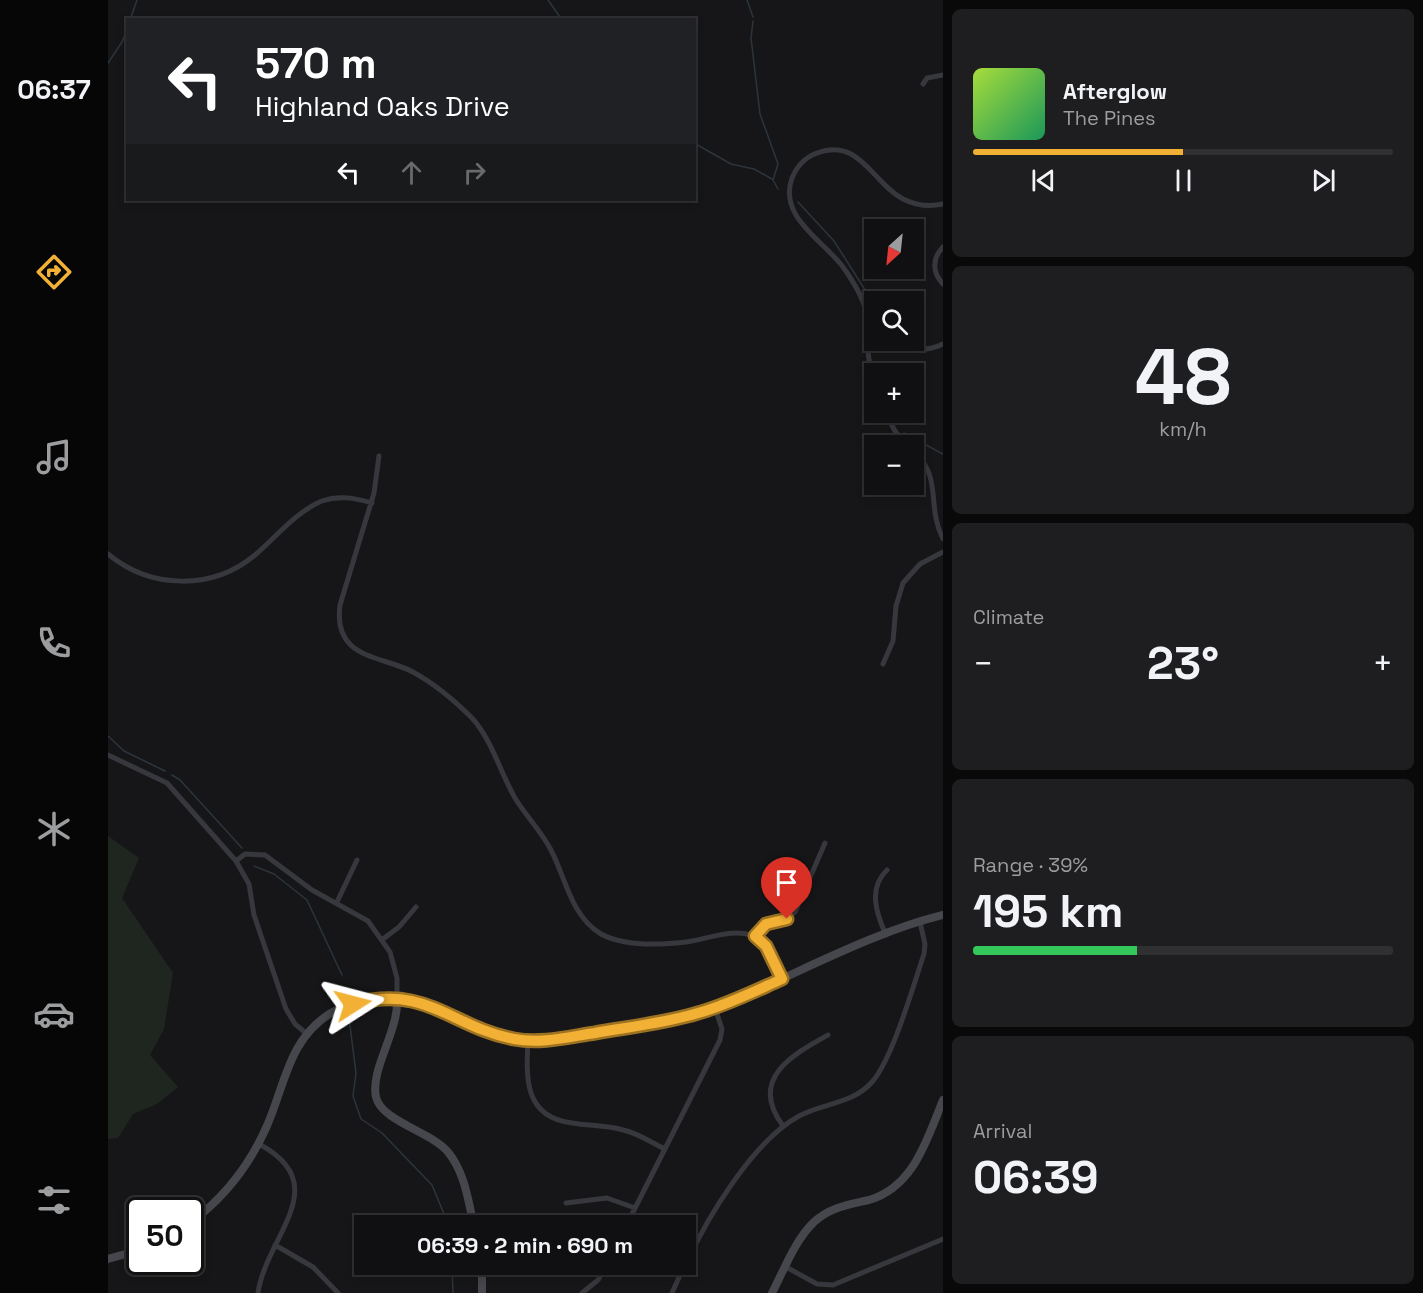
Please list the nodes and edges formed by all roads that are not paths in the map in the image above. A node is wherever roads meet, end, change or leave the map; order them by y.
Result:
1 (943, 75) edge
2 (923, 84) dead end
3 (943, 204) edge
4 (943, 247) edge
5 (943, 284) edge
6 (864, 306) edge
7 (943, 344) edge
8 (924, 349) edge
9 (379, 456) dead end
10 (924, 461) edge
11 (372, 503) junction
12 (943, 538) edge
13 (943, 552) edge
14 (108, 554) edge
15 (883, 663) dead end
16 (108, 755) edge
17 (825, 843) dead end
18 (357, 860) dead end
19 (236, 861) junction
20 (888, 870) dead end
21 (337, 902) junction
22 (416, 906) dead end
23 (943, 915) edge
24 (920, 922) junction
25 (886, 935) junction
26 (755, 936) junction
27 (383, 939) junction
28 (782, 979) junction
29 (397, 999) junction
30 (715, 1008) junction
31 (307, 1034) junction
32 (828, 1035) dead end
33 (528, 1041) junction
34 (943, 1100) edge
35 (939, 1119) edge
36 (783, 1126) junction
37 (259, 1144) junction
38 (665, 1149) junction
39 (566, 1203) dead end
40 (635, 1208) junction
41 (204, 1210) edge
42 (472, 1215) edge
43 (632, 1215) edge
44 (943, 1239) edge
45 (696, 1243) edge
46 (275, 1245) junction
47 (126, 1254) edge
48 (108, 1259) edge
49 (786, 1267) junction
50 (482, 1275) edge
51 (601, 1275) edge
52 (680, 1275) edge
53 (591, 1291) edge
54 (258, 1293) edge
55 (338, 1293) edge
56 (482, 1293) edge
57 (582, 1293) edge
58 (672, 1293) edge
59 (772, 1293) edge

1 - 2 street
3 - 6 street
4 - 5 street
7 - 8 street
9 - 11 street
10 - 12 street
11 - 14 street
11 - 26 street
13 - 15 street
16 - 19 street
17 - 26 street
18 - 21 street
19 - 21 street
19 - 31 street
20 - 25 street
21 - 27 street
22 - 27 street
23 - 24 main road
24 - 25 main road
24 - 36 street
25 - 28 main road
26 - 28 street
27 - 29 street
28 - 30 main road
29 - 31 main road
29 - 33 main road
29 - 42 main road
30 - 33 main road
30 - 38 street
31 - 37 main road
32 - 36 street
33 - 38 street
34 - 35 main road
35 - 49 main road
36 - 45 street
37 - 41 main road
37 - 46 street
38 - 40 street
39 - 40 street
40 - 43 street
44 - 49 street
46 - 54 street
46 - 55 street
47 - 48 main road
49 - 59 main road
50 - 56 main road
51 - 53 street
52 - 58 street
53 - 57 street

